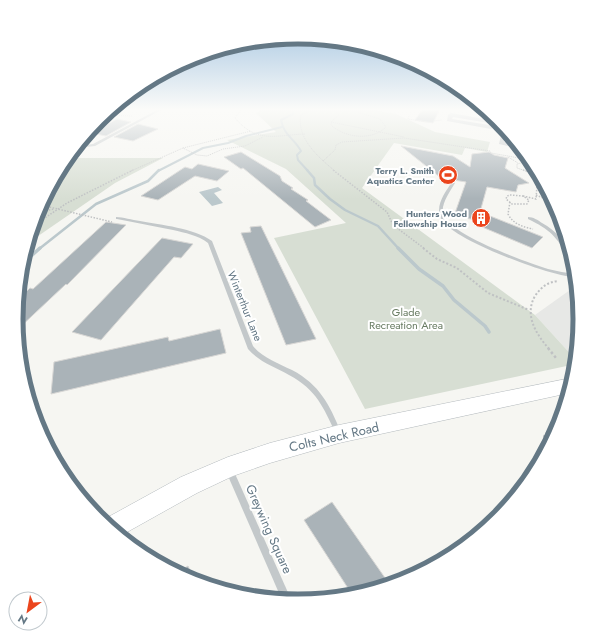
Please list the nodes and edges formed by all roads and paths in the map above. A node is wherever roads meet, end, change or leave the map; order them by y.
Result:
1 (106, 139) edge
2 (218, 139) edge
3 (261, 139) edge
4 (307, 139) edge
5 (394, 139) edge
6 (413, 139) edge
7 (502, 139) edge
8 (511, 145) edge
9 (85, 146) edge
10 (183, 148) junction
11 (502, 155) junction
12 (521, 159) edge
13 (323, 161) junction
14 (523, 162) edge
15 (518, 163) junction
16 (531, 173) edge
17 (536, 182) edge
18 (453, 183) dead end
19 (536, 195) junction
20 (522, 196) junction
21 (545, 199) edge
22 (510, 202) junction
23 (47, 207) edge
24 (56, 209) junction
25 (45, 211) edge
26 (117, 218) dead end
27 (529, 218) dead end
28 (42, 219) edge
29 (103, 220) dead end
30 (536, 229) dead end
31 (563, 246) edge
32 (570, 275) edge
33 (560, 281) dead end
34 (530, 310) junction
35 (556, 358) dead end
36 (565, 386) edge
37 (551, 428) edge
38 (339, 434) junction
39 (543, 444) edge
40 (228, 467) junction
41 (116, 525) edge
42 (284, 594) edge

1 - 9 lane
2 - 10 path
3 - 10 path
4 - 13 path
5 - 13 path
6 - 11 path
7 - 8 street
10 - 24 path
11 - 12 path
11 - 15 path
13 - 34 path
14 - 15 path
15 - 16 path
17 - 19 path
18 - 32 lane
19 - 20 path
19 - 21 path
20 - 22 path
20 - 22 path
22 - 30 path
23 - 24 path
24 - 25 path
24 - 28 path
24 - 29 path
26 - 38 lane, Winterthur Lane
27 - 31 lane
33 - 34 path
34 - 35 path
36 - 38 street, Colts Neck Road
37 - 39 path
38 - 40 street, Colts Neck Road
40 - 41 street, Colts Neck Road
40 - 42 lane, Greywing Square

